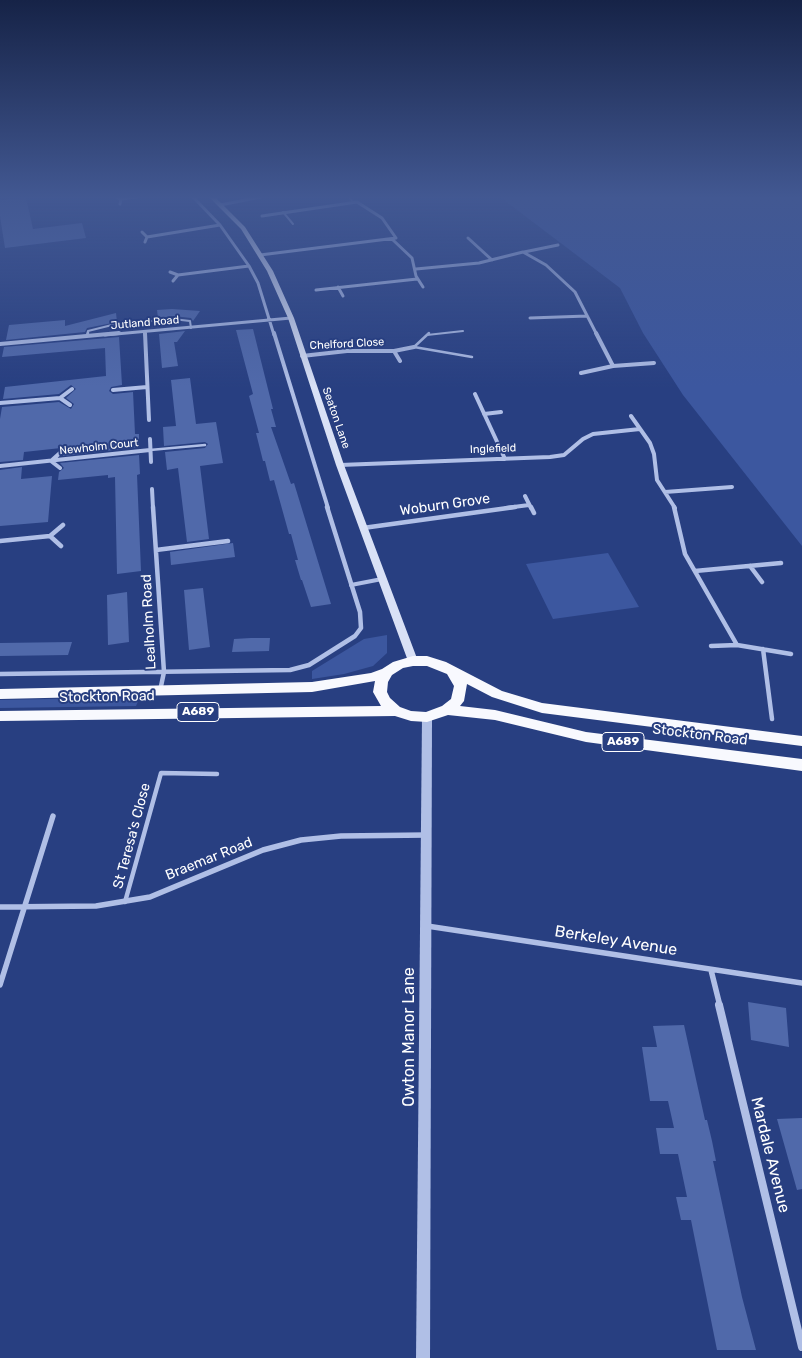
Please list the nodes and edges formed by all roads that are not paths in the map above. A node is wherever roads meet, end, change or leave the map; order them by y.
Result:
1 (245, 260) edge
2 (263, 260) edge
3 (413, 260) edge
4 (490, 260) edge
5 (538, 260) edge
6 (249, 266) junction
7 (416, 269) junction
8 (170, 272) dead end
9 (178, 275) junction
10 (417, 278) junction
11 (173, 281) dead end
12 (338, 287) junction
13 (423, 287) dead end
14 (316, 290) dead end
15 (343, 296) dead end
16 (587, 316) junction
17 (291, 318) junction
18 (530, 318) dead end
19 (269, 320) junction
20 (191, 328) junction
21 (463, 330) dead end
22 (145, 332) junction
23 (87, 336) junction
24 (0, 344) edge
25 (414, 347) junction
26 (394, 351) junction
27 (302, 356) junction
28 (472, 357) dead end
29 (400, 361) dead end
30 (654, 363) dead end
31 (613, 366) junction
32 (581, 373) dead end
33 (147, 387) junction
34 (72, 389) dead end
35 (113, 390) dead end
36 (475, 394) dead end
37 (60, 398) junction
38 (0, 403) edge
39 (70, 405) dead end
40 (500, 412) dead end
41 (484, 414) junction
42 (631, 416) dead end
43 (149, 420) dead end
44 (640, 429) junction
45 (150, 439) dead end
46 (205, 444) dead end
47 (150, 450) junction
48 (61, 452) dead end
49 (504, 459) junction
50 (51, 461) junction
51 (151, 462) dead end
52 (340, 464) junction
53 (0, 466) edge
54 (60, 468) dead end
55 (732, 487) dead end
56 (152, 489) dead end
57 (665, 492) junction
58 (524, 496) dead end
59 (529, 505) junction
60 (534, 513) dead end
61 (63, 525) dead end
62 (363, 528) junction
63 (50, 536) junction
64 (0, 541) edge
65 (228, 541) dead end
66 (62, 546) dead end
67 (156, 550) junction
68 (781, 563) dead end
69 (750, 566) junction
70 (694, 571) junction
71 (382, 579) junction
72 (762, 582) dead end
73 (351, 585) junction
74 (711, 646) dead end
75 (737, 646) junction
76 (763, 649) junction
77 (791, 654) dead end
78 (413, 661) junction
79 (452, 671) junction
80 (164, 672) junction
81 (387, 672) junction
82 (0, 674) edge
83 (160, 691) junction
84 (0, 694) edge
85 (447, 710) junction
86 (395, 711) junction
87 (0, 716) edge
88 (427, 716) junction
89 (772, 719) dead end
90 (802, 741) edge
91 (802, 764) edge
92 (217, 774) dead end
93 (53, 816) dead end
94 (427, 835) junction
95 (125, 902) junction
96 (0, 906) edge
97 (26, 906) junction
98 (426, 926) junction
99 (710, 970) junction
100 (802, 983) edge
101 (0, 985) edge
102 (802, 1347) edge
103 (423, 1358) edge

1 - 6 street
2 - 17 main road, Seaton Lane
3 - 7 street
4 - 7 street
5 - 16 street
6 - 9 street
6 - 19 street
7 - 10 street
8 - 9 street
9 - 11 street
10 - 12 street
10 - 13 street
12 - 14 street
12 - 15 street
16 - 18 street
16 - 31 street
17 - 19 street, Jutland Road
17 - 27 main road, Seaton Lane
19 - 20 street, Jutland Road
19 - 73 street
20 - 22 street, Jutland Road
20 - 23 lane
21 - 25 lane
22 - 23 street, Jutland Road
22 - 33 street
23 - 24 street, Jutland Road
25 - 26 street, Chelford Close
25 - 28 lane
26 - 27 street, Chelford Close
26 - 29 street, Chelford Close
27 - 52 main road, Seaton Lane
30 - 31 street
31 - 32 street
33 - 35 street
33 - 43 street
34 - 37 street
36 - 41 street
37 - 38 street
37 - 39 street
40 - 41 street
41 - 49 street
42 - 44 street
44 - 49 street, Inglefield
44 - 57 street
45 - 47 street, Newholm Court
46 - 47 lane
47 - 50 street, Newholm Court
47 - 51 street, Newholm Court
48 - 50 street, Newholm Court
49 - 52 street, Inglefield
50 - 53 street, Newholm Court
50 - 54 street, Newholm Court
52 - 62 main road, Seaton Lane
55 - 57 street
56 - 67 street, Lealholm Road
57 - 70 street
58 - 59 street
59 - 60 street
59 - 62 street, Woburn Grove
61 - 63 street
62 - 71 main road, Seaton Lane
63 - 64 street
63 - 66 street
65 - 67 street
67 - 80 street, Lealholm Road
68 - 69 street
69 - 70 street
69 - 72 street
70 - 75 street
71 - 73 lane
71 - 78 main road, Seaton Lane
73 - 80 street, Stockton Road
74 - 75 street
75 - 76 street
76 - 77 street
76 - 89 street
78 - 79 highway
78 - 81 highway
79 - 85 highway
79 - 90 highway, Stockton Road / A689
80 - 82 street, Stockton Road
80 - 83 street, Lealholm Road
81 - 83 highway, Stockton Road / A689
81 - 86 highway
83 - 84 highway, Stockton Road / A689
85 - 88 highway
85 - 91 highway, Stockton Road / A689
86 - 87 highway, Stockton Road / A689
86 - 88 highway
88 - 94 street, Owton Manor Lane
92 - 95 lane, St Teresa's Close
93 - 97 street
94 - 95 street, Braemar Road
94 - 98 street, Owton Manor Lane
95 - 97 street, Braemar Road
96 - 97 street, Braemar Road
97 - 101 street
98 - 99 street, Berkeley Avenue
98 - 103 street, Owton Manor Lane
99 - 100 street, Berkeley Avenue
99 - 102 street, Mardale Avenue

